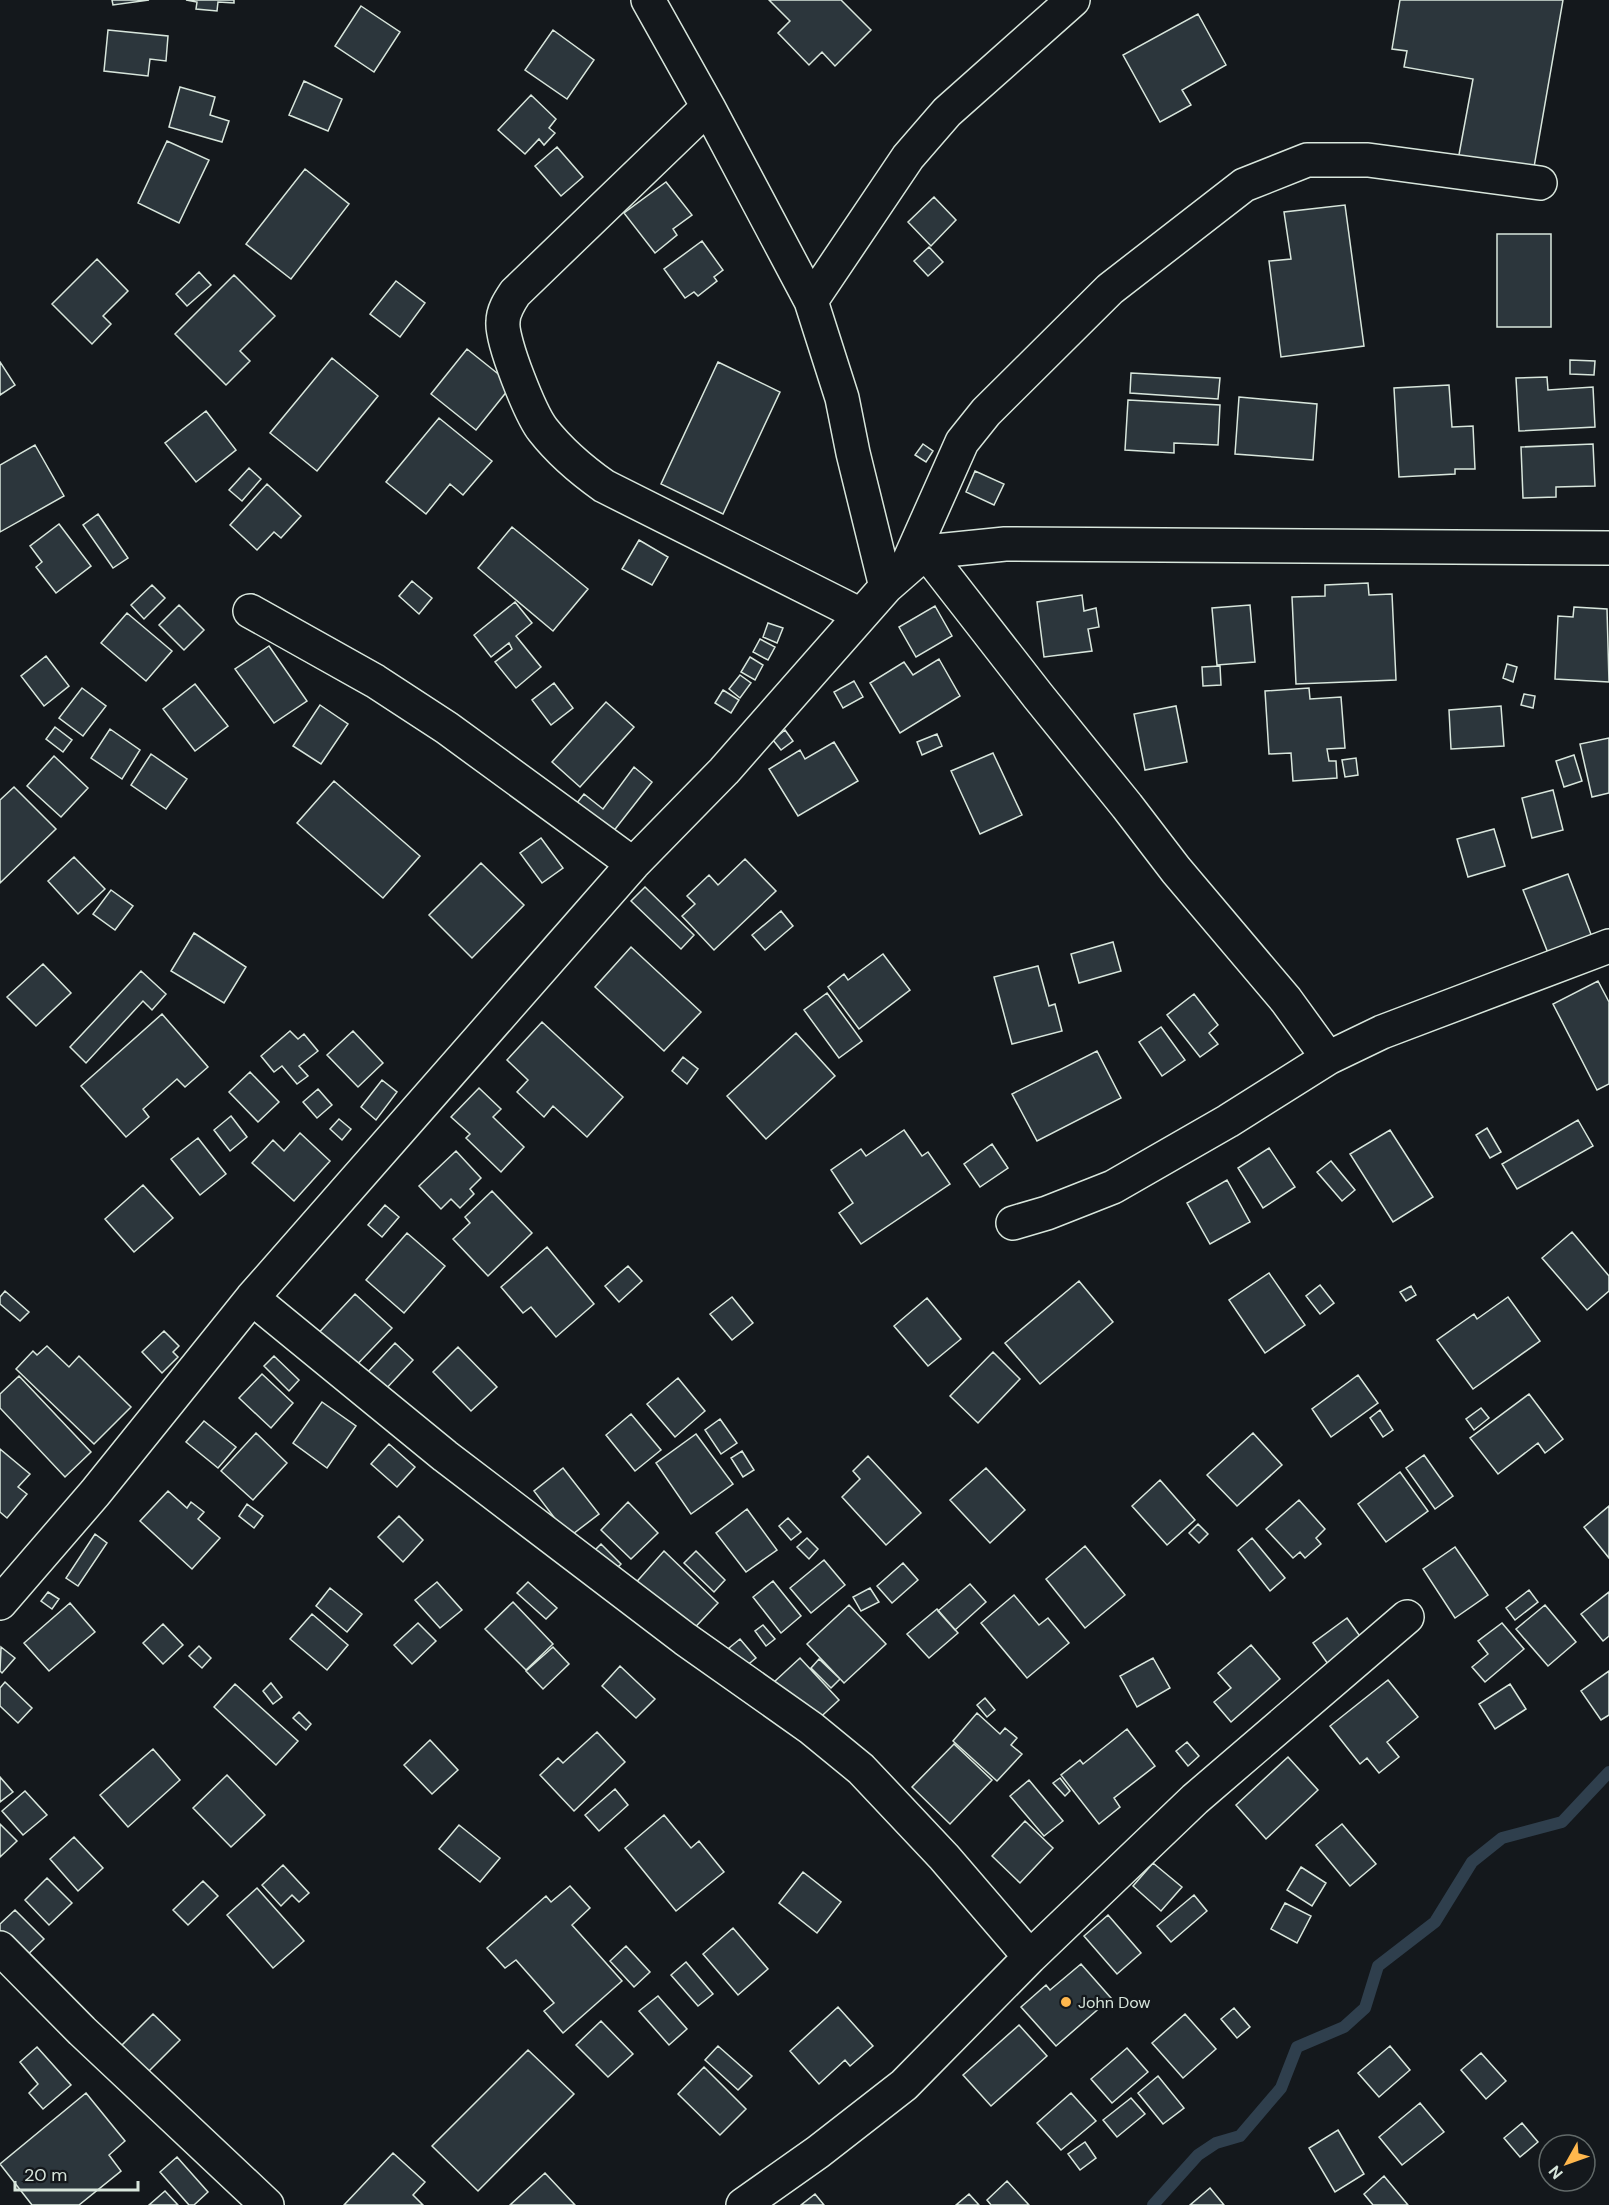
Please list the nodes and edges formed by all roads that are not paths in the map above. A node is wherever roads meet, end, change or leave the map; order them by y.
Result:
1 (648, 0) edge
2 (1073, 0) edge
3 (708, 107) junction
4 (1540, 183) dead end
5 (811, 301) junction
6 (1609, 548) edge
7 (905, 570) junction
8 (250, 611) dead end
9 (861, 615) junction
10 (633, 864) junction
11 (1609, 946) edge
12 (1328, 1058) junction
13 (1013, 1223) dead end
14 (252, 1298) junction
15 (0, 1603) edge
16 (1407, 1617) dead end
17 (0, 1948) edge
18 (1030, 1957) junction
19 (267, 2205) edge
20 (743, 2205) edge

1 - 3 street
2 - 5 street
3 - 5 street
3 - 9 street
4 - 7 street
5 - 7 street
6 - 7 street
7 - 9 street
7 - 12 street
8 - 10 street
9 - 10 street
10 - 14 street
11 - 12 street
12 - 13 street
14 - 15 street
14 - 18 street
16 - 18 street
17 - 19 street
18 - 20 street

